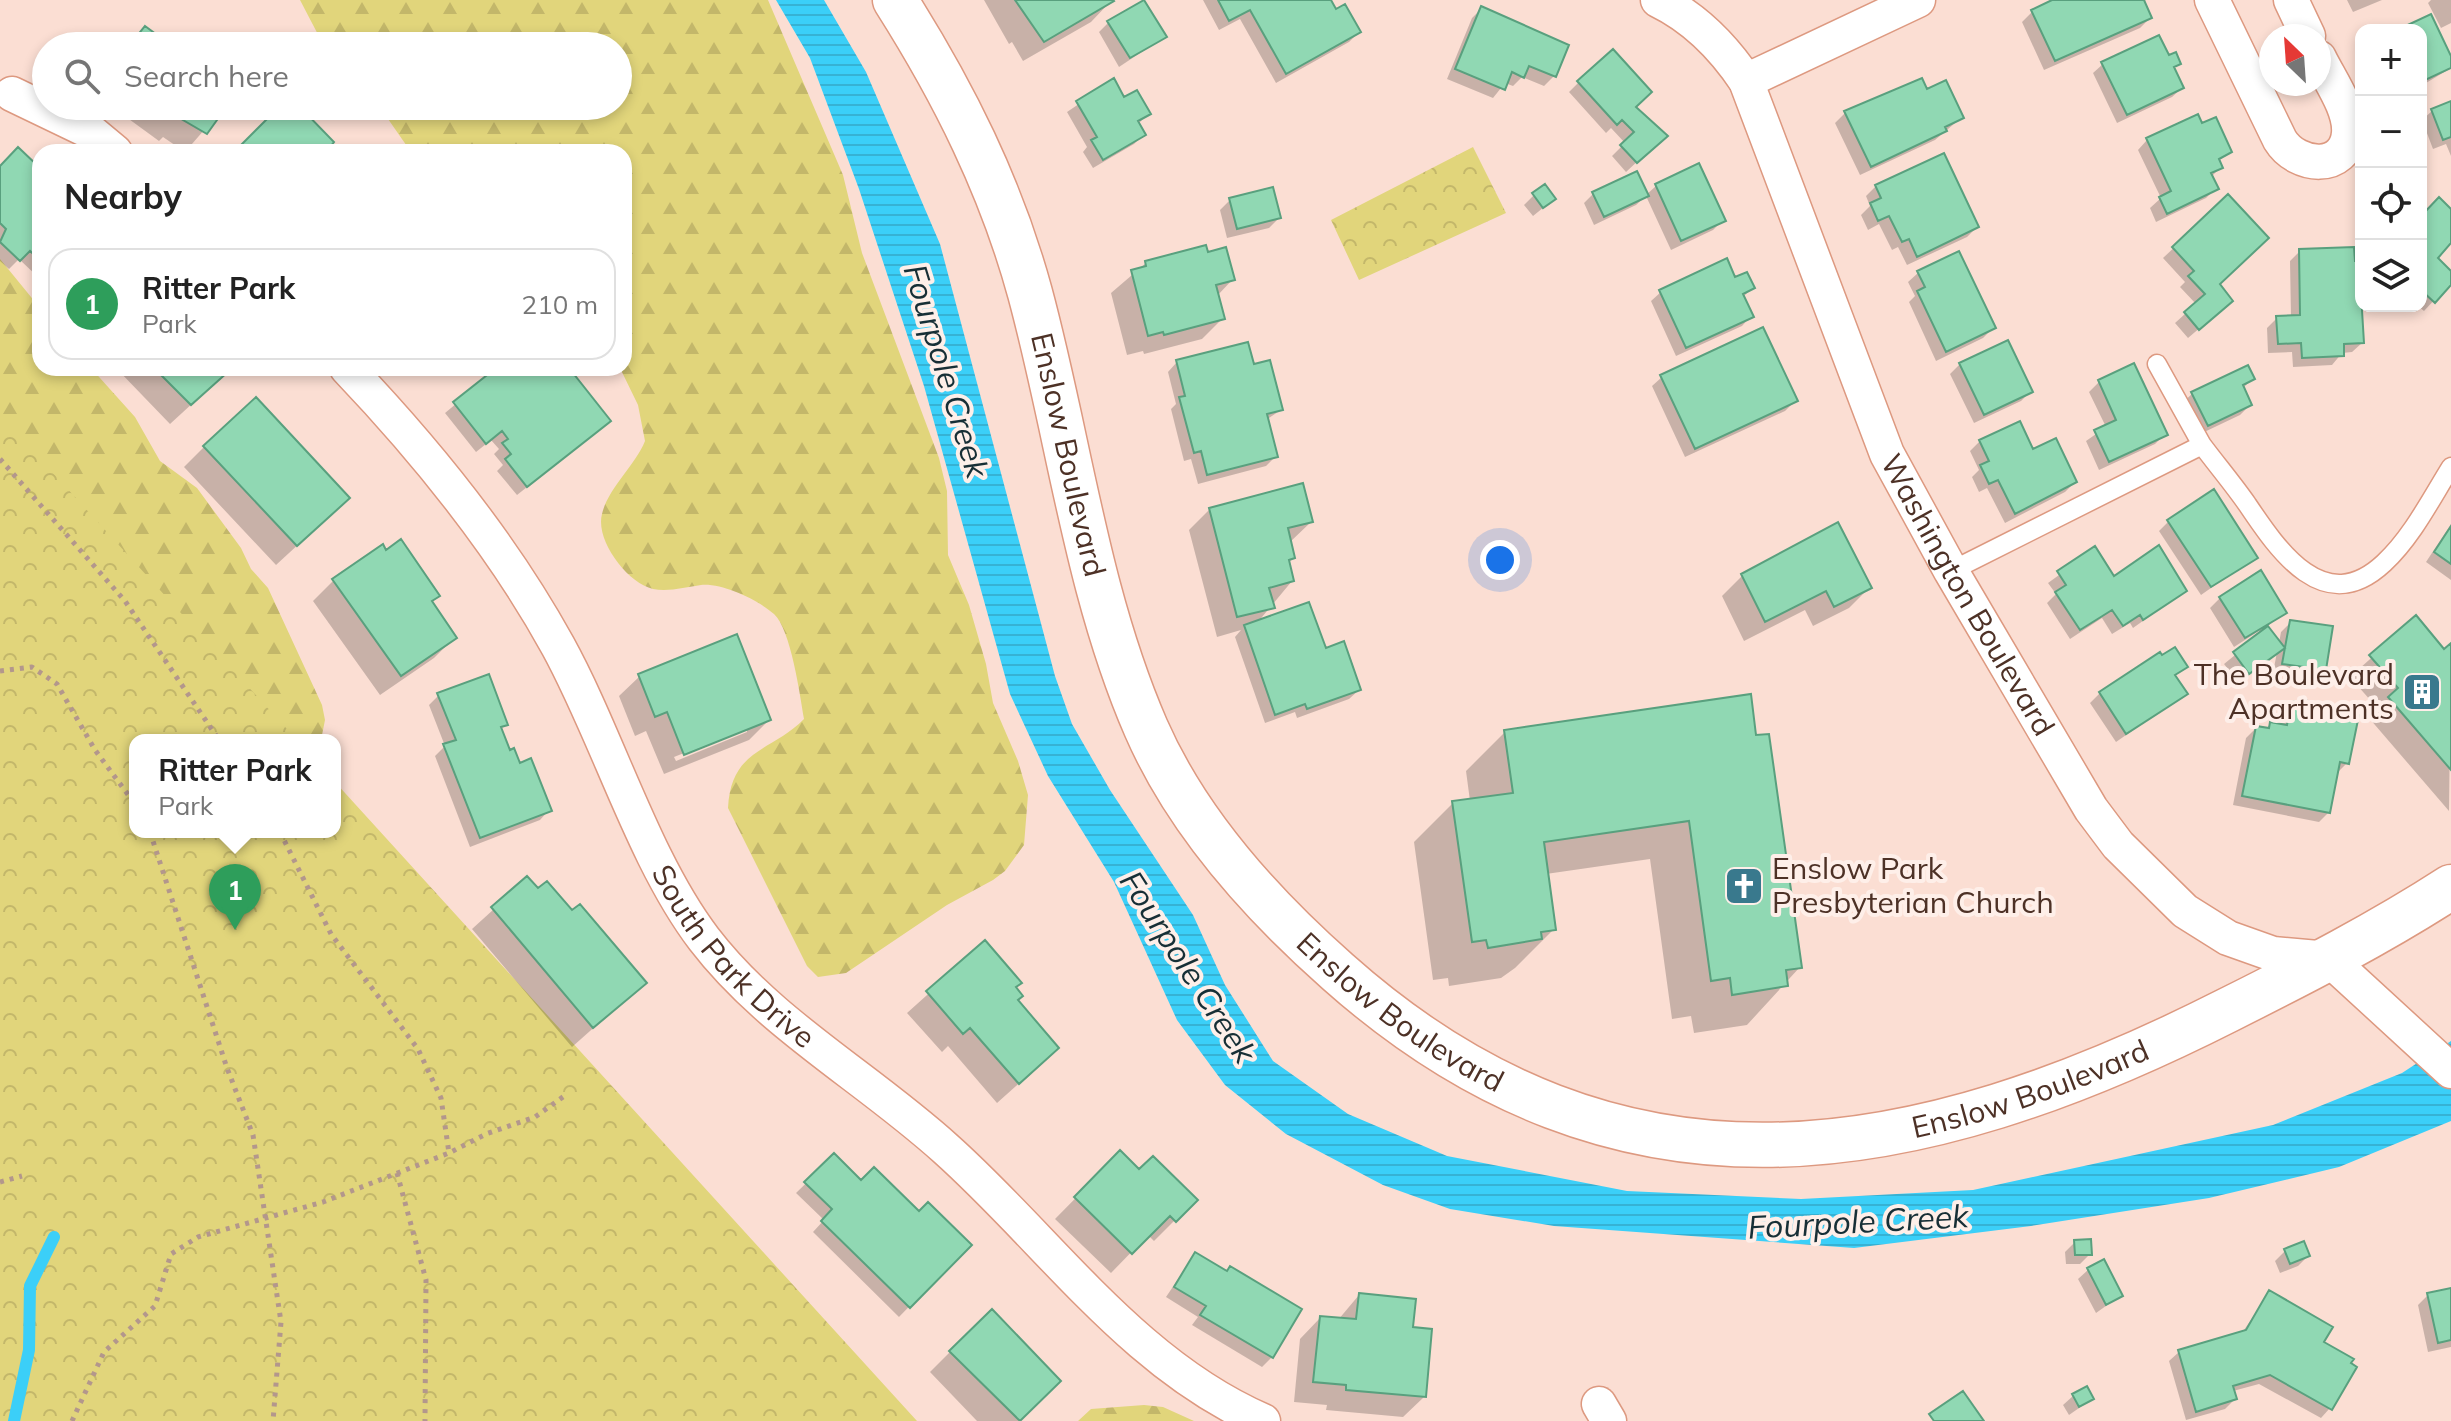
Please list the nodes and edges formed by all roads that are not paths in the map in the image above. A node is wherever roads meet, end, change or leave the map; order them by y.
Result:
1 (895, 0) edge
2 (1658, 0) edge
3 (1918, 0) edge
4 (2212, 0) edge
5 (2291, 0) edge
6 (2302, 24) edge
7 (1746, 81) junction
8 (2331, 82) edge
9 (12, 94) dead end
10 (32, 104) edge
11 (66, 120) edge
12 (105, 144) edge
13 (2157, 364) dead end
14 (354, 376) edge
15 (2202, 445) junction
16 (2451, 467) edge
17 (1951, 571) junction
18 (2451, 887) edge
19 (2329, 959) junction
20 (2451, 1071) edge
21 (1263, 1421) edge

1 - 19 street, Enslow Boulevard
2 - 7 street, Washington Boulevard
3 - 7 street
4 - 8 street
5 - 6 street
7 - 17 street, Washington Boulevard
9 - 10 street
11 - 12 street
13 - 15 lane
14 - 21 street, South Park Drive
15 - 16 lane
15 - 17 lane
17 - 19 street, Washington Boulevard
18 - 19 street
19 - 20 street

